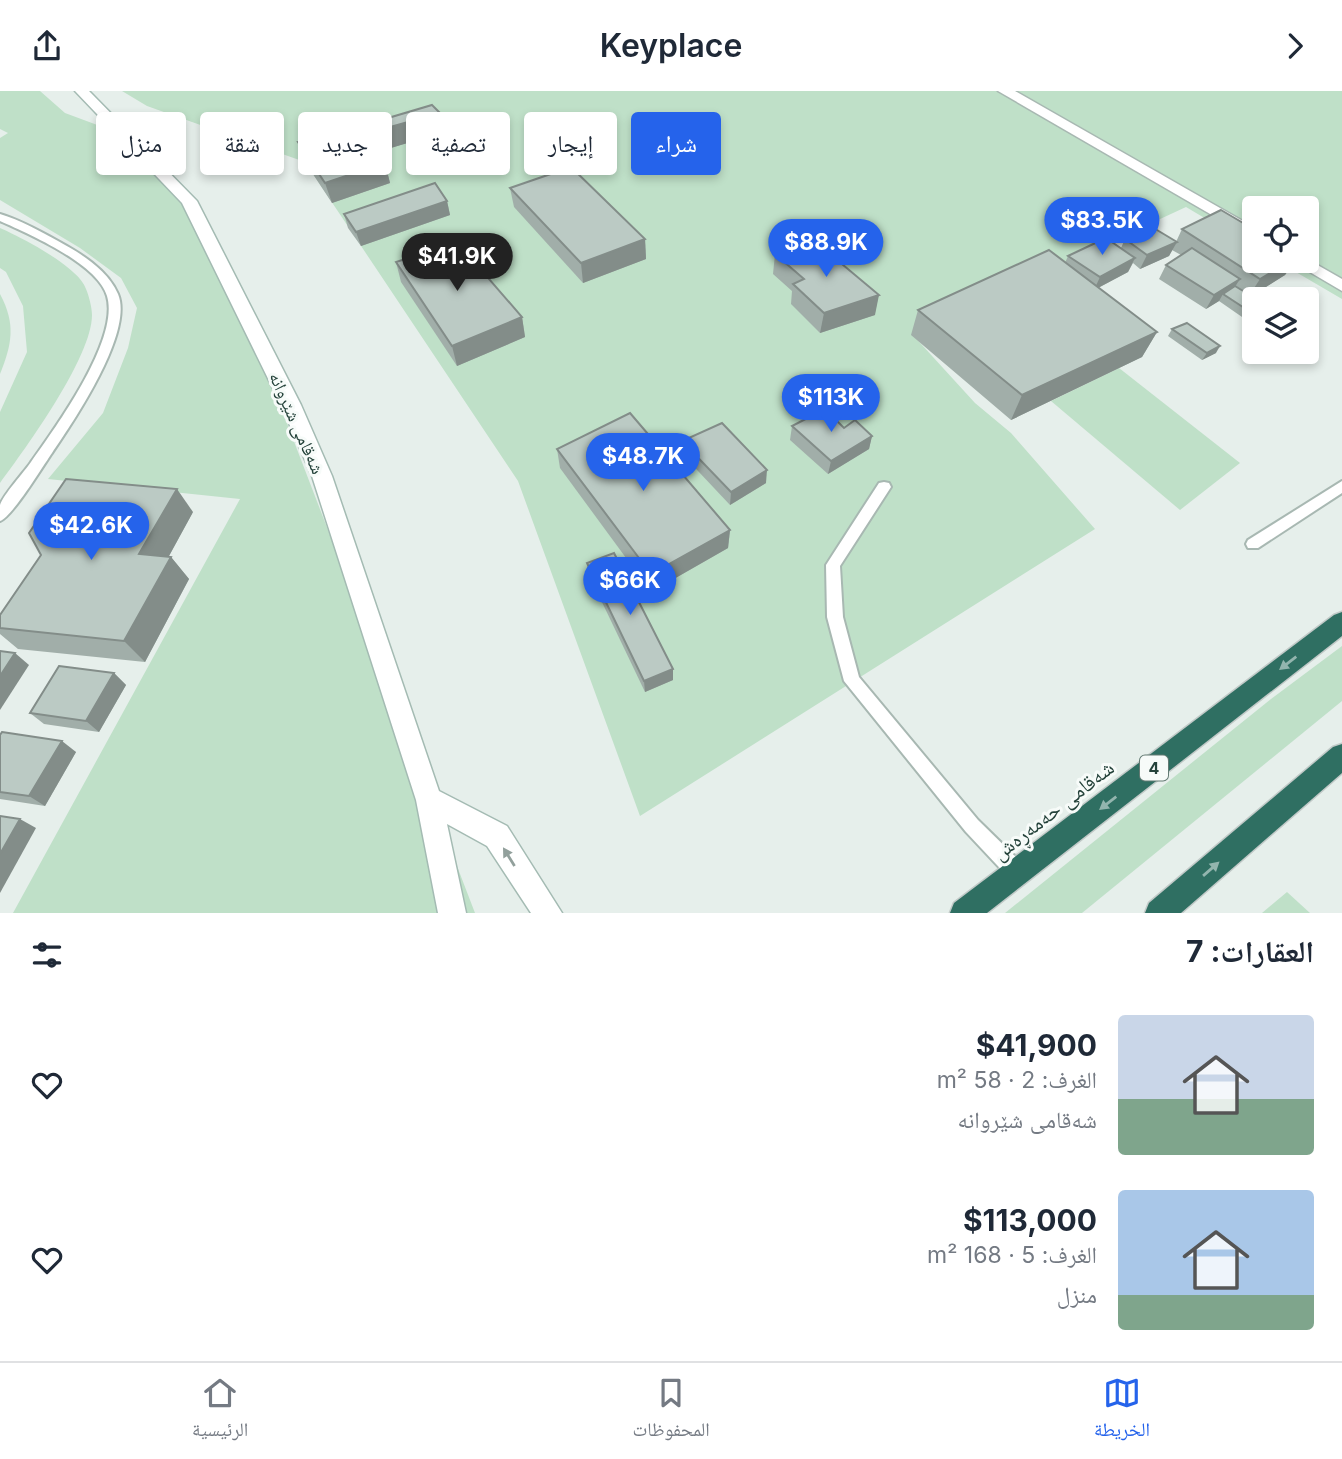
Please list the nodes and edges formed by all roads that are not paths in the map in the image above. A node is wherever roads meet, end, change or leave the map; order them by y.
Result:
1 (82, 91) edge
2 (1005, 91) edge
3 (0, 217) edge
4 (1242, 228) edge
5 (1319, 273) edge
6 (1342, 286) edge
7 (1342, 486) edge
8 (884, 487) dead end
9 (0, 515) edge
10 (1252, 544) dead end
11 (1342, 622) edge
12 (1342, 756) edge
13 (429, 800) junction
14 (1018, 873) junction
15 (452, 913) edge
16 (548, 913) edge
17 (964, 913) edge
18 (1159, 913) edge

1 - 13 street, شەقامی شێروانە
2 - 4 street
3 - 9 lane
5 - 6 street
7 - 10 lane
8 - 14 lane
11 -> 14 highway, شەقامی حەمەڕەش / 4
18 -> 12 highway
13 - 15 street, شەقامی شێروانە
16 -> 13 street
14 - 17 highway, شەقامی حەمەڕەش / 4

